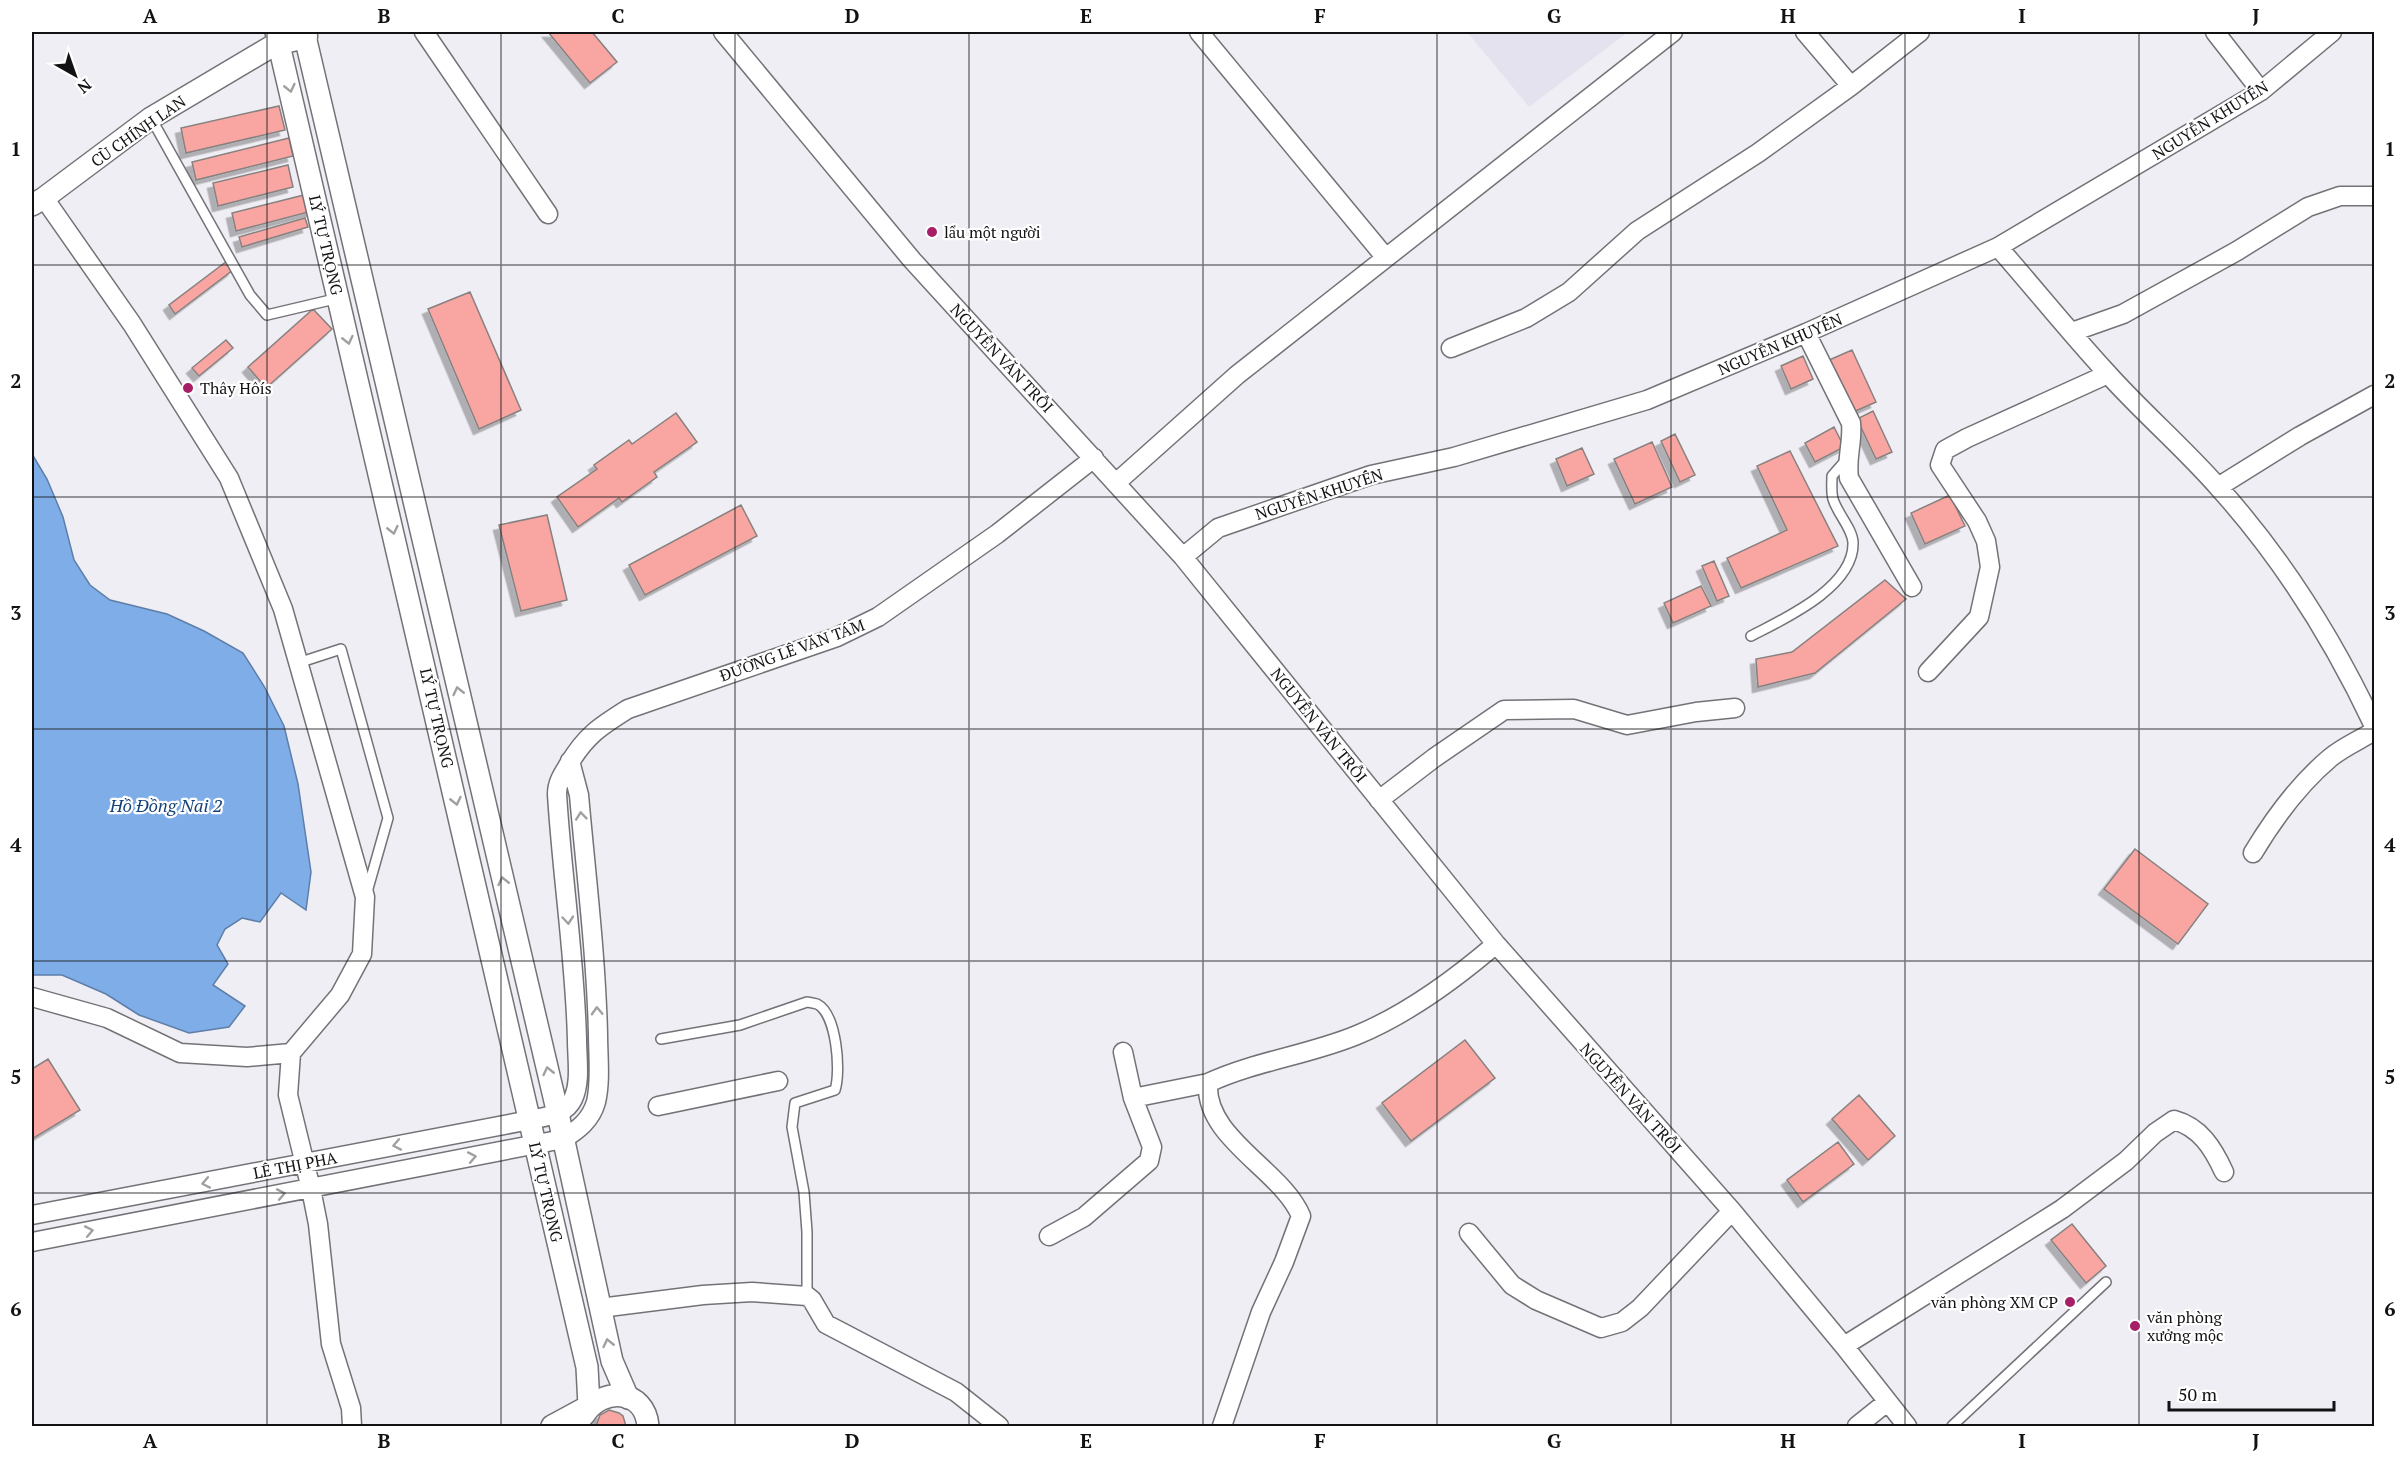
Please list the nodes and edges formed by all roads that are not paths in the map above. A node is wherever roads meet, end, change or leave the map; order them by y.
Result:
1 (424, 32) edge
2 (723, 32) edge
3 (1198, 32) edge
4 (1673, 32) edge
5 (1805, 32) edge
6 (1920, 32) edge
7 (2215, 32) edge
8 (2332, 32) edge
9 (304, 34) edge
10 (278, 37) edge
11 (1851, 87) junction
12 (2261, 91) junction
13 (151, 118) junction
14 (2374, 196) edge
15 (38, 202) edge
16 (548, 214) dead end
17 (1998, 247) junction
18 (1386, 258) junction
19 (339, 298) junction
20 (2072, 332) junction
21 (1806, 333) junction
22 (1451, 348) dead end
23 (2108, 374) junction
24 (2374, 395) edge
25 (1094, 458) junction
26 (1846, 460) junction
27 (1117, 482) junction
28 (2218, 487) junction
29 (1183, 556) junction
30 (1912, 587) dead end
31 (1751, 636) dead end
32 (298, 663) junction
33 (1928, 672) dead end
34 (1735, 708) dead end
35 (2374, 726) edge
36 (2374, 731) edge
37 (570, 761) junction
38 (1379, 800) junction
39 (2253, 853) dead end
40 (365, 897) junction
41 (1496, 944) junction
42 (32, 997) edge
43 (661, 1039) dead end
44 (1123, 1052) dead end
45 (291, 1053) junction
46 (778, 1081) dead end
47 (1208, 1083) junction
48 (1133, 1098) junction
49 (658, 1106) dead end
50 (558, 1114) junction
51 (530, 1120) junction
52 (563, 1139) junction
53 (535, 1144) junction
54 (304, 1164) junction
55 (2223, 1172) dead end
56 (311, 1188) junction
57 (1732, 1211) junction
58 (32, 1215) edge
59 (1469, 1233) dead end
60 (1049, 1236) dead end
61 (32, 1242) edge
62 (2106, 1282) dead end
63 (807, 1296) junction
64 (600, 1308) junction
65 (1844, 1346) junction
66 (628, 1398) junction
67 (1887, 1402) junction
68 (589, 1406) junction
69 (646, 1419) edge
70 (352, 1426) edge
71 (552, 1426) edge
72 (581, 1426) edge
73 (666, 1426) edge
74 (999, 1426) edge
75 (1222, 1426) edge
76 (1857, 1426) edge
77 (1906, 1426) edge
78 (1952, 1426) edge

1 - 16 street
2 - 25 street, NGUYỄN VĂN TRỖI
3 - 18 street
4 - 18 street
5 - 11 street
6 - 11 street
7 - 12 street
8 - 12 street, NGUYỄN KHUYẾN
9 - 10 main road
50 -> 9 street, LÝ TỰ TRỌNG
10 - 13 street, CÙ CHÍNH LAN
10 -> 19 street, LÝ TỰ TRỌNG
11 - 22 street
12 - 17 street, NGUYỄN KHUYẾN
13 - 15 street, CÙ CHÍNH LAN
13 - 19 lane
14 - 20 street
15 - 32 street
17 - 20 street
17 - 21 street, NGUYỄN KHUYẾN
18 - 27 street
19 -> 51 street, LÝ TỰ TRỌNG
20 - 23 street
21 - 26 street
21 - 29 street, NGUYỄN KHUYẾN
23 - 28 street
23 - 33 street
24 - 28 street
25 - 27 street, NGUYỄN VĂN TRỖI
25 - 37 street, ĐƯỜNG LÊ VĂN TÁM
26 - 30 street
26 - 31 lane
27 - 29 street, NGUYỄN VĂN TRỖI
28 - 35 street
29 - 38 street, NGUYỄN VĂN TRỖI
32 - 40 street
32 - 40 lane
34 - 38 street
36 - 39 street
37 -> 50 street, ĐƯỜNG LÊ VĂN TÁM
52 -> 37 street
38 - 41 street, NGUYỄN VĂN TRỖI
40 - 45 street
41 - 47 street
41 - 57 street, NGUYỄN VĂN TRỖI
42 - 45 street
43 - 63 lane
44 - 48 street
45 - 54 street
46 - 49 street
47 - 48 street
47 - 75 street
48 - 60 street
50 - 51 street, LÊ THỊ PHA
50 - 52 street, LÝ TỰ TRỌNG
51 - 53 street, LÝ TỰ TRỌNG
51 -> 54 street, LÊ THỊ PHA
52 - 53 street
52 - 64 street, LÝ TỰ TRỌNG
56 -> 53 street
53 - 68 street, LÝ TỰ TRỌNG
54 - 56 street
54 -> 58 street, LÊ THỊ PHA
55 - 65 street
61 -> 56 street
56 - 70 street
57 - 59 street
57 - 65 street, NGUYỄN VĂN TRỖI
62 - 78 lane
63 - 64 street
63 - 74 street
66 -> 64 street, LÝ TỰ TRỌNG
65 - 67 street, NGUYỄN VĂN TRỖI
66 - 68 street
66 - 69 street
67 - 76 street
67 - 77 street, NGUYỄN VĂN TRỖI
68 - 71 street
68 - 72 street
69 - 73 street

